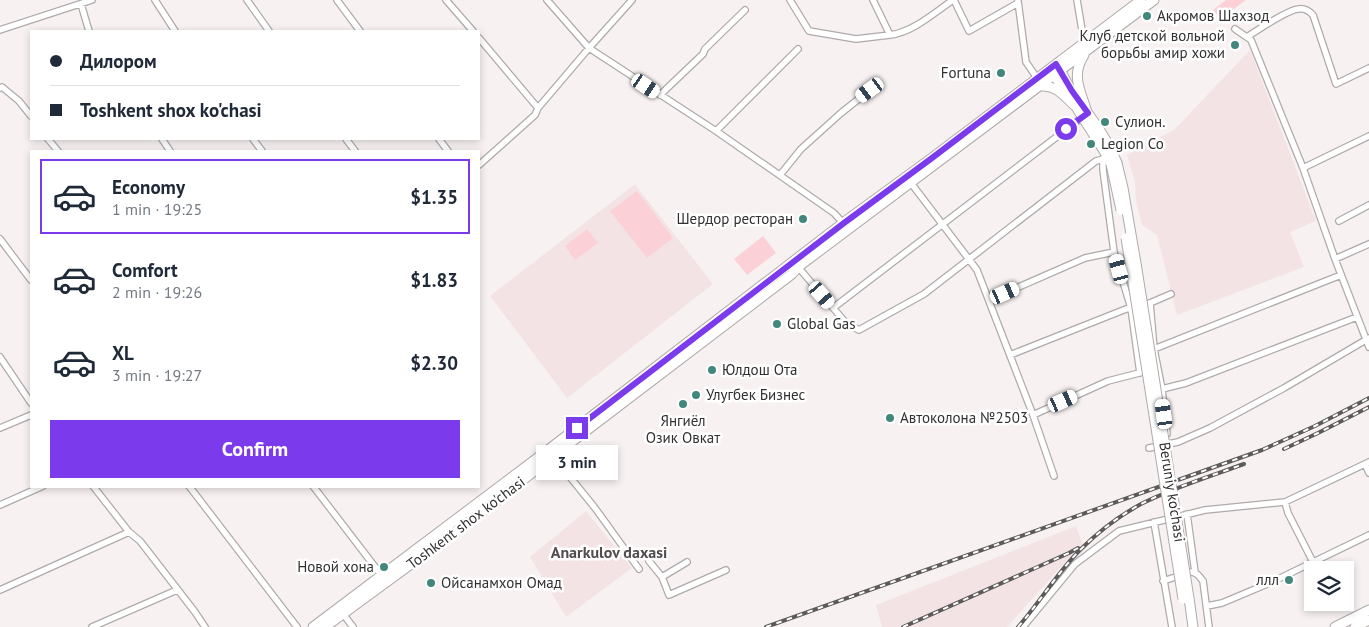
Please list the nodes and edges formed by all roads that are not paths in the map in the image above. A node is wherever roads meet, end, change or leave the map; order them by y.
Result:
1 (92, 0) edge
2 (155, 0) edge
3 (247, 0) edge
4 (337, 0) edge
5 (446, 0) edge
6 (547, 0) edge
7 (632, 0) edge
8 (790, 0) edge
9 (872, 0) edge
10 (953, 0) edge
11 (1077, 0) edge
12 (1141, 0) edge
13 (1154, 0) edge
14 (1018, 2) edge
15 (81, 4) junction
16 (745, 10) dead end
17 (1234, 29) dead end
18 (0, 30) edge
19 (89, 30) edge
20 (174, 30) edge
21 (268, 30) edge
22 (359, 30) edge
23 (472, 30) edge
24 (890, 35) junction
25 (1247, 37) junction
26 (480, 39) edge
27 (1085, 47) junction
28 (589, 48) junction
29 (798, 49) dead end
30 (1369, 68) edge
31 (1055, 70) junction
32 (1039, 82) junction
33 (0, 88) edge
34 (870, 90) dead end
35 (660, 95) junction
36 (1075, 106) junction
37 (538, 108) junction
38 (1085, 113) junction
39 (30, 115) edge
40 (716, 131) junction
41 (1369, 136) edge
42 (49, 140) edge
43 (57, 150) edge
44 (1110, 158) junction
45 (480, 164) edge
46 (1303, 168) junction
47 (780, 175) junction
48 (911, 183) junction
49 (1369, 205) edge
50 (1339, 220) dead end
51 (844, 223) junction
52 (942, 225) junction
53 (0, 239) edge
54 (1369, 244) edge
55 (1114, 252) junction
56 (969, 259) junction
57 (1335, 259) junction
58 (798, 268) junction
59 (1341, 275) junction
60 (30, 279) edge
61 (1171, 294) dead end
62 (989, 300) junction
63 (1150, 303) junction
64 (834, 308) junction
65 (1131, 308) junction
66 (1357, 317) junction
67 (1368, 339) edge
68 (1369, 347) edge
69 (1154, 349) junction
70 (1010, 355) junction
71 (0, 357) edge
72 (1157, 370) junction
73 (1140, 373) junction
74 (1162, 389) junction
75 (30, 402) edge
76 (30, 415) edge
77 (1033, 415) junction
78 (0, 428) edge
79 (1169, 445) junction
80 (1149, 448) dead end
81 (553, 456) junction
82 (1367, 463) edge
83 (1369, 473) edge
84 (1054, 476) dead end
85 (38, 488) edge
86 (95, 488) edge
87 (191, 488) edge
88 (316, 488) edge
89 (1285, 502) junction
90 (0, 505) edge
91 (1187, 514) junction
92 (1154, 522) junction
93 (129, 532) junction
94 (1369, 535) edge
95 (649, 561) dead end
96 (1312, 561) edge
97 (1315, 561) edge
98 (687, 562) dead end
99 (1304, 566) edge
100 (639, 569) dead end
101 (726, 570) dead end
102 (1195, 572) junction
103 (382, 576) junction
104 (662, 577) junction
105 (1164, 581) junction
106 (0, 590) edge
107 (177, 590) junction
108 (1186, 598) junction
109 (1207, 606) junction
110 (1369, 610) edge
111 (343, 614) junction
112 (1369, 620) edge
113 (92, 627) edge
114 (205, 627) edge
115 (297, 627) edge
116 (313, 627) edge
117 (326, 627) edge
118 (353, 627) edge
119 (1024, 627) edge
120 (1172, 627) edge
121 (1187, 627) edge
122 (1193, 627) edge
123 (1209, 627) edge
124 (1335, 627) edge
125 (1356, 627) edge

1 - 15 street
2 - 20 street
3 - 21 street
4 - 22 street
5 - 23 street
6 - 28 street
7 - 28 street
8 - 24 street
9 - 24 street
10 - 14 street
10 - 24 street
11 - 27 street
12 - 27 main road, Toshkent shox ko'chasi
13 - 27 main road, Toshkent shox ko'chasi
14 - 32 street
15 - 18 street
15 - 19 street
16 - 35 street
17 - 25 street
25 - 30 street
25 - 46 street
26 - 37 street
27 - 31 main road, Toshkent shox ko'chasi
27 - 38 main road
28 - 35 street
28 - 37 street
29 - 40 street
31 - 32 main road, Toshkent shox ko'chasi
31 - 36 main road, Beruniy ko'chasi
31 - 38 main road, Beruniy ko'chasi
32 - 36 main road
32 - 48 main road, Toshkent shox ko'chasi
32 - 51 main road, Toshkent shox ko'chasi
33 - 39 street
34 - 47 street
35 - 40 street
36 - 38 main road, Beruniy ko'chasi
37 - 45 street
38 - 44 main road, Beruniy ko'chasi
38 - 52 street
40 - 47 street
41 - 46 street
42 - 43 street
44 - 55 street
44 - 56 street
44 - 108 main road, Beruniy ko'chasi, bridge
46 - 57 street
47 - 51 street
48 - 52 street
48 - 58 main road, Toshkent shox ko'chasi
49 - 50 street
51 - 103 main road, Toshkent shox ko'chasi
52 - 56 street
52 - 64 street
53 - 60 street
54 - 57 street
55 - 62 street
55 - 65 street
56 - 62 street
56 - 64 street
57 - 59 street
58 - 64 street
58 - 81 main road, Toshkent shox ko'chasi
59 - 66 street
59 - 69 street
61 - 63 street
62 - 70 street
63 - 65 street
63 - 69 street
65 - 70 street
65 - 73 street
66 - 67 street
66 - 74 street
67 - 68 street
67 - 79 street
69 - 72 street
70 - 77 street
71 - 75 street
72 - 73 street
72 - 74 street
73 - 77 street
74 - 79 street
76 - 78 street
77 - 84 street
79 - 80 street
81 - 100 street
81 - 111 main road, Toshkent shox ko'chasi
82 - 83 street
82 - 89 street
85 - 90 street
86 - 93 street
87 - 115 street
88 - 103 street
89 - 91 street
89 - 96 street
91 - 92 street
91 - 102 street
92 - 105 street, Beruniy ko'chasi
92 - 119 street
93 - 106 street
93 - 107 street
94 - 97 street
95 - 104 street
98 - 104 street
99 - 109 street
101 - 104 street
102 - 105 street
102 - 109 street
103 - 116 main road, Toshkent shox ko'chasi
105 - 120 street, Beruniy ko'chasi
107 - 113 street
107 - 114 street
108 - 121 main road, Beruniy ko'chasi
108 - 122 main road, Beruniy ko'chasi
109 - 123 street
110 - 124 main road
111 - 117 main road, Toshkent shox ko'chasi
111 - 118 street
112 - 125 main road

